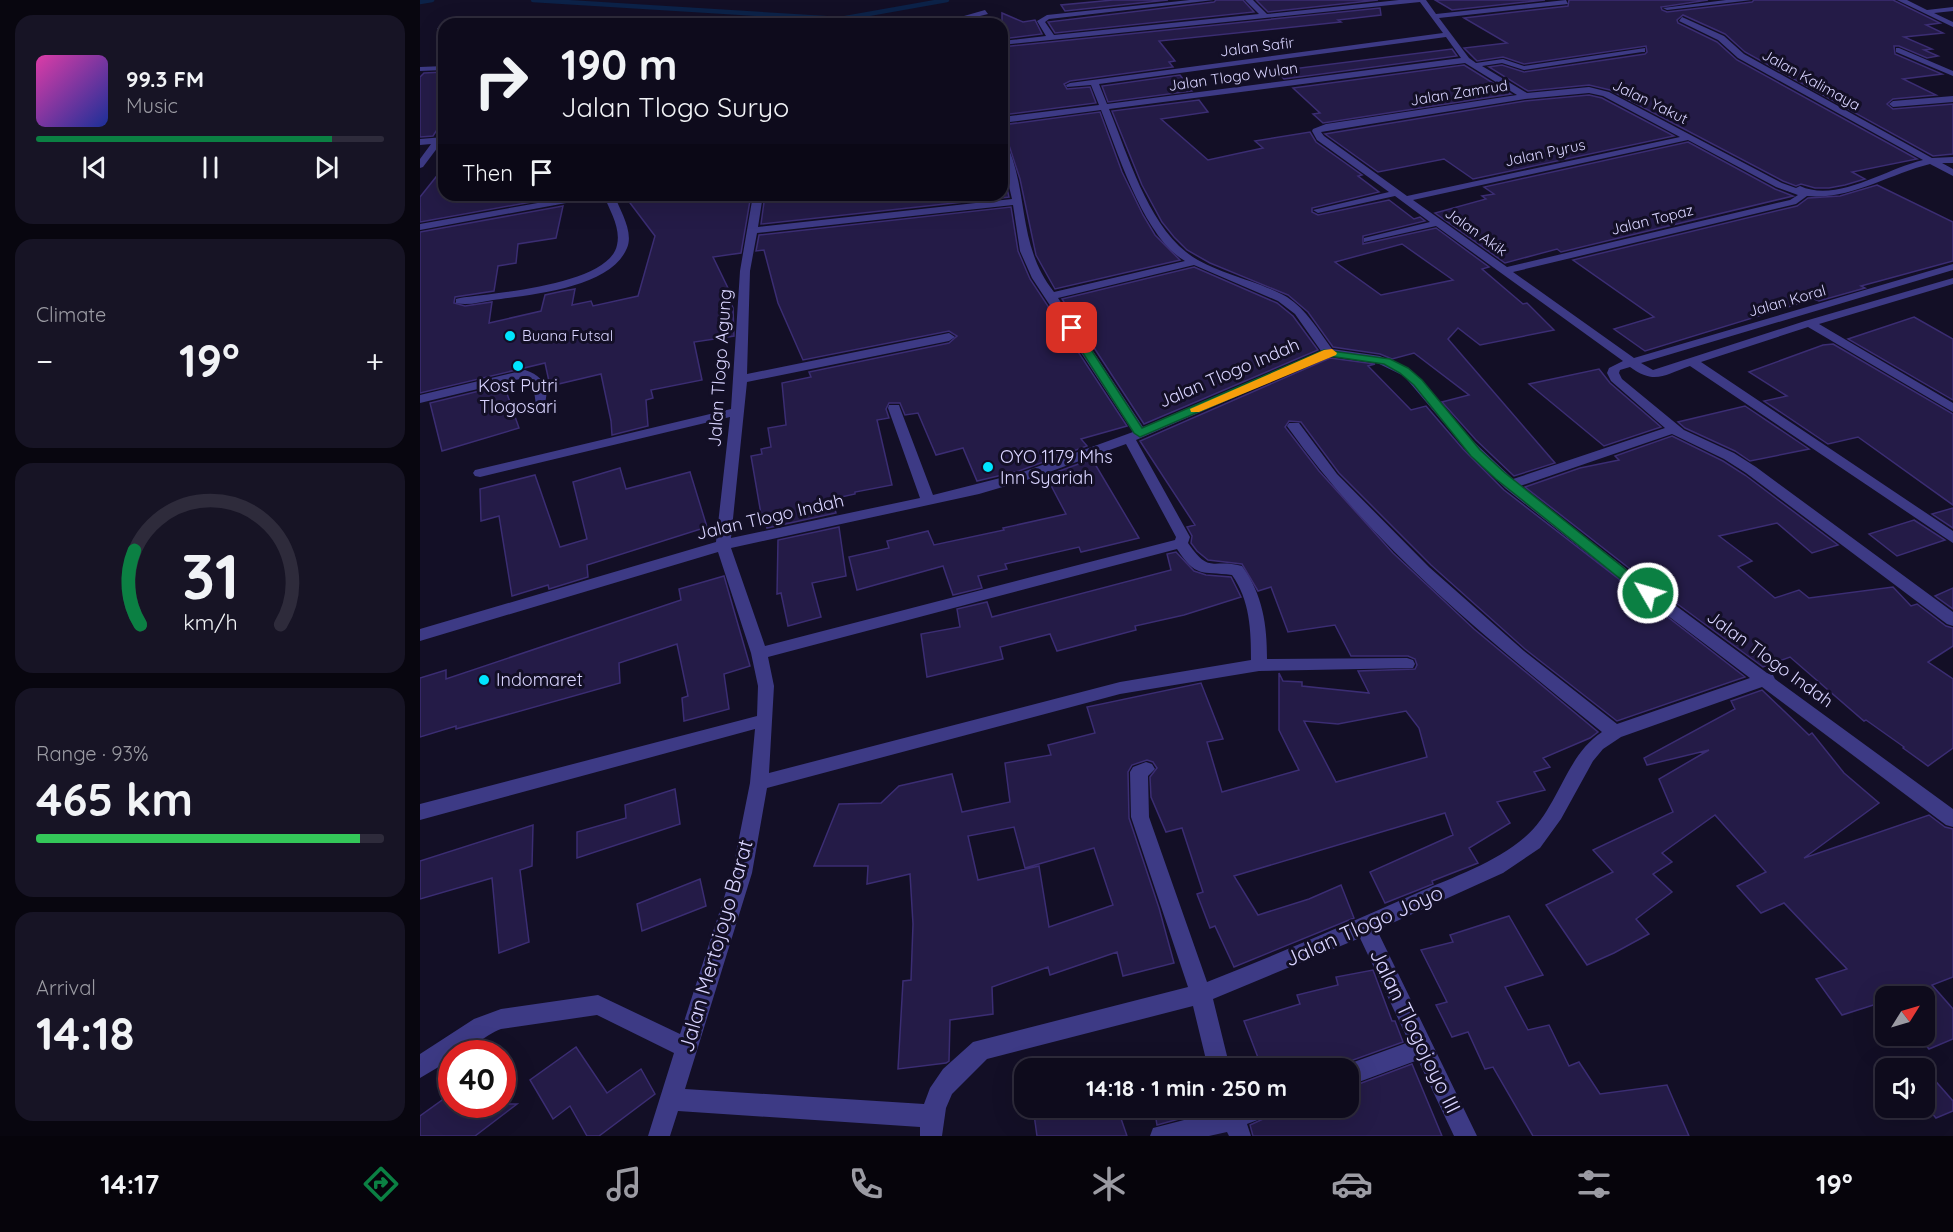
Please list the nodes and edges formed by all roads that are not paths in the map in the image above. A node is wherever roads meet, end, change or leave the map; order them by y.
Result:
1 (1210, 0) edge
2 (1249, 0) edge
3 (1421, 0) edge
4 (1748, 0) edge
5 (1901, 0) edge
6 (1558, 2) edge
7 (1667, 9) dead end
8 (1953, 9) edge
9 (985, 12) dead end
10 (1924, 12) junction
11 (1265, 15) junction
12 (1435, 16) junction
13 (962, 18) edge
14 (1682, 19) dead end
15 (1953, 25) edge
16 (1447, 35) junction
17 (1052, 39) junction
18 (1008, 43) edge
19 (1642, 50) dead end
20 (1899, 50) dead end
21 (1471, 62) junction
22 (438, 68) edge
23 (420, 69) edge
24 (1953, 74) edge
25 (1094, 82) junction
26 (1070, 85) dead end
27 (1597, 91) joint
28 (1525, 96) junction
29 (1953, 99) edge
30 (1893, 104) dead end
31 (1104, 108) junction
32 (1008, 119) edge
33 (1326, 127) joint
34 (1691, 137) junction
35 (438, 141) edge
36 (420, 142) edge
37 (438, 144) edge
38 (1953, 160) edge
39 (1930, 161) junction
40 (1008, 164) edge
41 (420, 165) edge
42 (1915, 166) junction
43 (1951, 171) edge
44 (1798, 191) junction
45 (1401, 196) junction
46 (566, 201) edge
47 (611, 201) edge
48 (757, 201) edge
49 (1018, 201) junction
50 (1318, 210) dead end
51 (1436, 223) junction
52 (420, 227) edge
53 (751, 231) junction
54 (1368, 240) dead end
55 (1195, 262) junction
56 (1953, 267) edge
57 (1504, 271) junction
58 (1953, 281) edge
59 (1051, 296) junction
60 (460, 301) dead end
61 (1809, 323) junction
62 (949, 337) dead end
63 (1328, 352) junction
64 (1691, 361) junction
65 (1630, 363) junction
66 (741, 379) junction
67 (420, 399) edge
68 (540, 402) dead end
69 (894, 408) dead end
70 (1953, 408) edge
71 (737, 412) junction
72 (1294, 426) dead end
73 (1675, 429) junction
74 (1135, 435) junction
75 (480, 473) dead end
76 (1510, 484) junction
77 (928, 502) junction
78 (1953, 538) edge
79 (1180, 543) junction
80 (723, 545) junction
81 (1953, 620) edge
82 (420, 635) edge
83 (759, 653) junction
84 (1407, 664) dead end
85 (1259, 665) junction
86 (1767, 679) junction
87 (765, 720) junction
88 (1616, 732) junction
89 (1146, 769) dead end
90 (759, 783) junction
91 (420, 812) edge
92 (1953, 819) edge
93 (1365, 927) junction
94 (1201, 994) junction
95 (686, 1048) junction
96 (1423, 1048) junction
97 (1217, 1058) edge
98 (420, 1067) edge
99 (1359, 1071) edge
100 (671, 1099) junction
101 (1234, 1120) edge
102 (931, 1126) edge
103 (659, 1136) edge
104 (1161, 1136) edge
105 (1466, 1136) edge

1 - 17 street
2 - 11 street
3 - 11 street
3 - 12 street
4 - 7 street
5 - 10 street
6 - 12 street
8 - 10 street
9 - 13 street
10 - 15 street
11 - 17 street
12 - 16 street
14 - 39 street, Jalan Kalimaya
16 - 21 street
16 - 25 street, Jalan Safir
17 - 18 street
19 - 21 street, Jalan Tlogo Wulan
20 - 24 street
21 - 28 street
21 - 31 street, Jalan Tlogo Wulan
22 - 23 street
25 - 26 street, Jalan Safir
25 - 31 street
27 - 28 street, Jalan Zamrud
27 - 34 street, Jalan Yakut
28 - 33 street, Jalan Zamrud
29 - 30 street
31 - 32 street, Jalan Tlogo Wulan
31 - 55 street
33 - 45 street, Jalan Akik
34 - 44 street
34 - 45 street, Jalan Pyrus
35 - 36 street
37 - 41 street
38 - 39 street, Jalan Topaz
39 - 42 street, Jalan Topaz
39 - 43 street
40 - 49 street
42 - 43 street
42 - 44 street, Jalan Topaz
44 - 57 street, Jalan Topaz
45 - 50 street, Jalan Pyrus
45 - 51 street, Jalan Akik
46 - 52 street
47 - 60 street
48 - 53 street, Jalan Tlogo Agung
49 - 53 street
49 - 59 street
51 - 54 street
51 - 57 street, Jalan Akik
53 - 66 street, Jalan Tlogo Agung
55 - 59 street
55 - 63 street
56 - 65 street, Jalan Koral
57 - 65 street, Jalan Akik
58 - 61 street, Jalan Akik
59 - 74 street
61 - 64 street, Jalan Akik
61 - 70 street
62 - 66 street
63 - 74 street, Jalan Tlogo Indah
63 - 76 street, Jalan Tlogo Indah
64 - 65 street, Jalan Akik
64 - 78 street
65 - 73 street
66 - 71 street, Jalan Tlogo Agung
67 - 68 street
69 - 77 street
71 - 75 street
71 - 80 street, Jalan Tlogo Agung
72 - 88 street
73 - 76 street
73 - 81 street
74 - 77 street, Jalan Tlogo Indah
74 - 79 street
76 - 86 street, Jalan Tlogo Indah
77 - 80 street, Jalan Tlogo Indah
79 - 83 street
79 - 85 street
80 - 82 street, Jalan Tlogo Indah
80 - 83 street, Jalan Mertojoyo Barat
83 - 87 street, Jalan Mertojoyo Barat
84 - 85 street
85 - 90 street
86 - 88 street, Jalan Tlogo Joyo
86 - 92 street, Jalan Tlogo Indah
87 - 90 street, Jalan Mertojoyo Barat
87 - 91 street
88 - 93 street, Jalan Tlogo Joyo
89 - 94 street
90 - 95 street, Jalan Mertojoyo Barat
93 - 94 street, Jalan Tlogo Joyo
93 - 96 street, Jalan Tlogojoyo III
94 - 97 street
94 - 102 street, Jalan Tlogo Joyo
95 - 98 street
95 - 100 street, Jalan Mertojoyo Barat
96 - 99 street
96 - 105 street, Jalan Tlogojoyo III
100 - 102 street
100 - 103 street, Jalan Mertojoyo Barat
101 - 104 street

